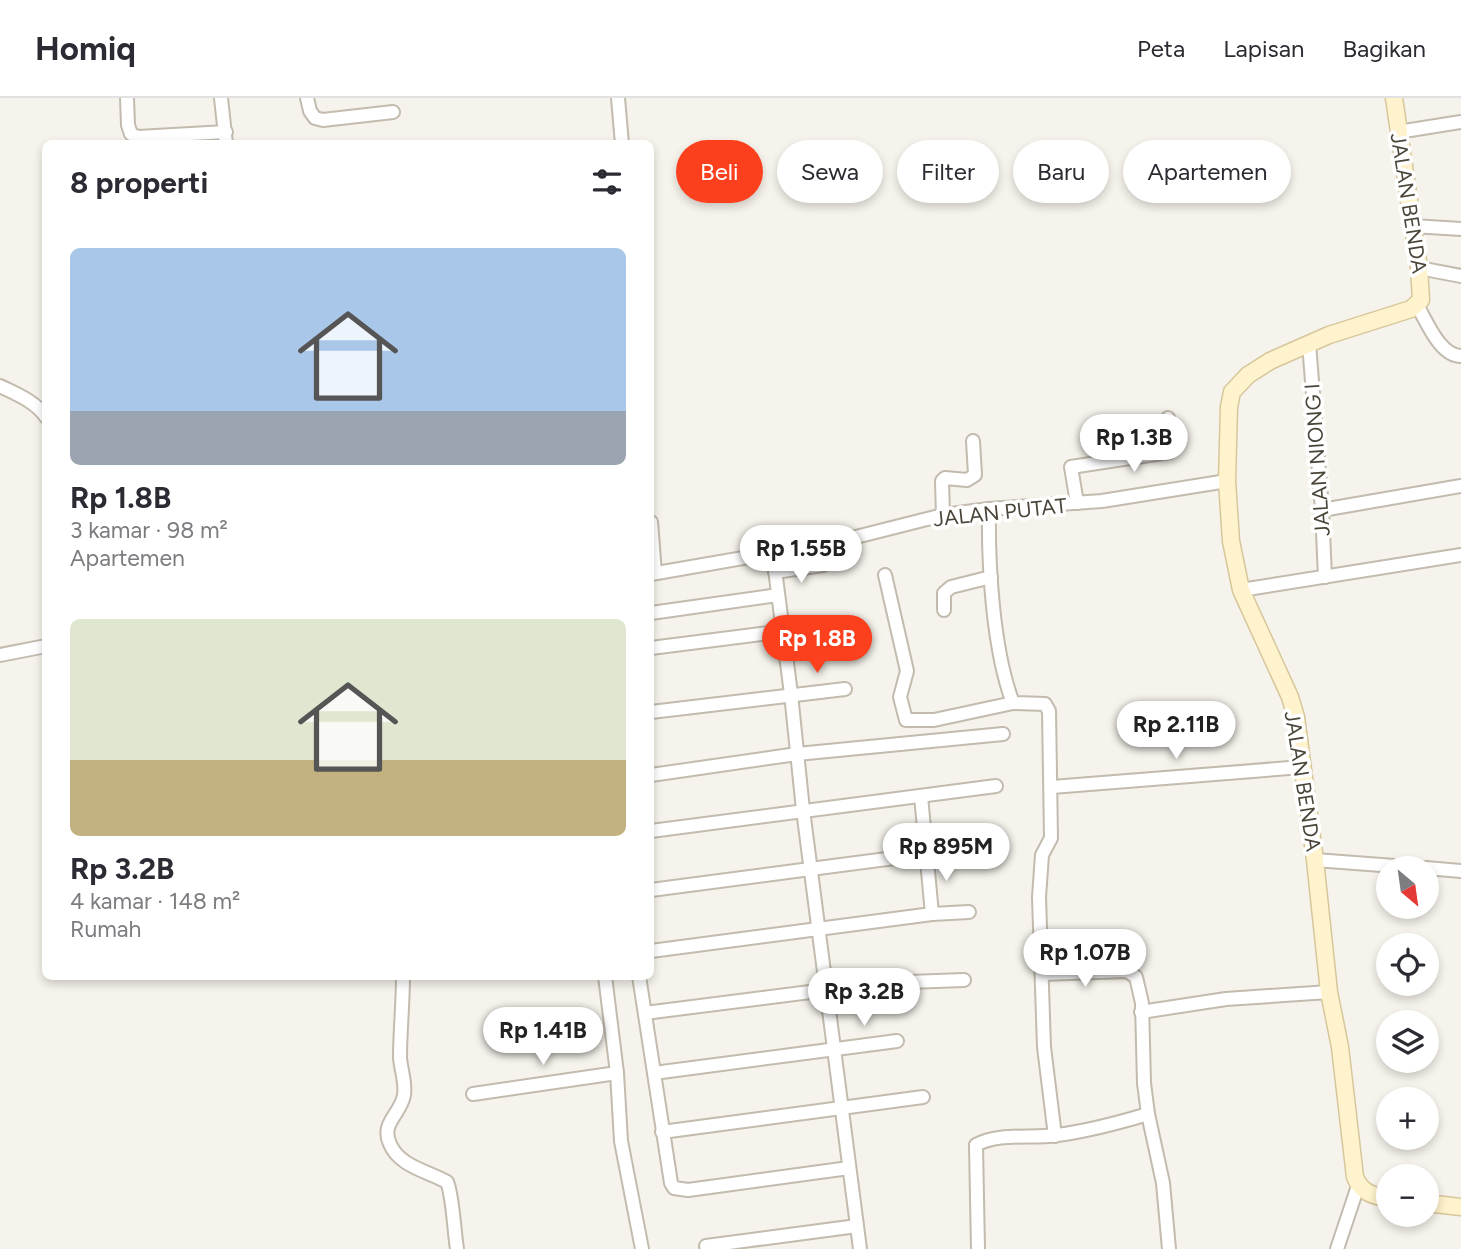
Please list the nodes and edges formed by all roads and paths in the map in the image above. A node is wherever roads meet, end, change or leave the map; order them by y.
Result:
1 (127, 98) edge
2 (221, 98) edge
3 (307, 98) edge
4 (618, 98) edge
5 (1394, 98) edge
6 (393, 112) dead end
7 (1461, 122) edge
8 (1398, 132) junction
9 (226, 138) edge
10 (622, 140) edge
11 (1413, 226) junction
12 (1461, 229) edge
13 (1419, 268) junction
14 (1461, 276) edge
15 (1418, 305) junction
16 (1309, 344) junction
17 (1461, 356) edge
18 (0, 386) edge
19 (42, 411) edge
20 (1168, 418) dead end
21 (973, 441) dead end
22 (1227, 481) junction
23 (1461, 485) edge
24 (1077, 503) junction
25 (989, 509) junction
26 (1322, 510) junction
27 (943, 515) junction
28 (772, 554) junction
29 (1461, 555) edge
30 (823, 565) dead end
31 (775, 572) junction
32 (654, 574) edge
33 (885, 575) dead end
34 (991, 577) junction
35 (1325, 577) junction
36 (1241, 590) junction
37 (778, 595) junction
38 (944, 610) dead end
39 (654, 613) edge
40 (832, 625) dead end
41 (784, 631) junction
42 (42, 647) edge
43 (654, 648) edge
44 (0, 655) edge
45 (845, 689) dead end
46 (791, 694) junction
47 (1013, 703) junction
48 (654, 712) edge
49 (1003, 734) dead end
50 (797, 754) junction
51 (1302, 767) junction
52 (654, 775) edge
53 (996, 786) dead end
54 (1052, 788) junction
55 (921, 796) junction
56 (803, 810) junction
57 (654, 831) edge
58 (1002, 844) dead end
59 (927, 855) junction
60 (1315, 860) junction
61 (1376, 865) edge
62 (1439, 869) edge
63 (812, 871) junction
64 (1461, 871) edge
65 (654, 890) edge
66 (969, 912) dead end
67 (932, 914) junction
68 (819, 930) junction
69 (654, 951) edge
70 (1042, 974) junction
71 (402, 980) edge
72 (605, 980) edge
73 (640, 980) edge
74 (964, 980) dead end
75 (827, 989) junction
76 (1329, 992) junction
77 (1141, 1012) junction
78 (645, 1013) junction
79 (897, 1041) dead end
80 (835, 1048) junction
81 (617, 1073) junction
82 (654, 1073) junction
83 (473, 1094) dead end
84 (923, 1097) dead end
85 (841, 1107) junction
86 (1148, 1114) junction
87 (662, 1132) junction
88 (1055, 1136) junction
89 (849, 1168) junction
90 (1358, 1186) junction
91 (1376, 1195) edge
92 (1439, 1204) edge
93 (1461, 1207) edge
94 (858, 1226) junction
95 (706, 1246) dead end
96 (457, 1249) edge
97 (642, 1249) edge
98 (860, 1249) edge
99 (978, 1249) edge
100 (1169, 1249) edge
101 (1337, 1249) edge

1 - 9 street
2 - 9 street
3 - 6 street
4 - 10 street
5 - 8 street, JALAN BENDA
7 - 8 street
8 - 11 street, JALAN BENDA
11 - 12 street
11 - 13 street, JALAN BENDA
13 - 14 street
13 - 15 street, JALAN BENDA
15 - 16 street, JALAN BENDA
15 - 17 street
16 - 22 street, JALAN BENDA
16 - 26 street, JALAN NIONG I
18 - 19 street
20 - 24 street
21 - 27 street
22 - 24 street, JALAN PUTAT
22 - 36 street, JALAN BENDA
23 - 26 street
24 - 25 street, JALAN PUTAT
25 - 27 street, JALAN PUTAT
25 - 34 street
26 - 35 street, JALAN NIONG I
27 - 28 street, JALAN PUTAT
28 - 31 street
28 - 32 street, JALAN PUTAT
29 - 35 street
30 - 31 street
31 - 37 street
33 - 47 street
34 - 38 street
34 - 47 street
35 - 36 street
36 - 51 street, JALAN BENDA
37 - 39 street
37 - 41 street
40 - 41 street
41 - 43 street
41 - 46 street
42 - 44 street
45 - 46 street
46 - 48 street
46 - 50 street
47 - 54 street
49 - 50 street
50 - 52 street
50 - 56 street
51 - 54 street
51 - 60 street, JALAN BENDA
53 - 55 street
54 - 70 street
55 - 56 street
55 - 59 street
56 - 57 street
56 - 63 street
58 - 59 street
59 - 63 street
59 - 67 street
60 - 61 street
60 - 76 street, JALAN BENDA
62 - 64 street
63 - 65 street
63 - 68 street
66 - 67 street
67 - 68 street
68 - 69 street
68 - 75 street
70 - 77 street
70 - 88 street
71 - 96 street
72 - 81 street
73 - 78 street
74 - 75 street
75 - 78 street
75 - 80 street
76 - 77 street
76 - 90 street, JALAN BENDA
77 - 86 street
78 - 82 street
79 - 80 street
80 - 82 street
80 - 85 street
81 - 83 street
81 - 97 street
82 - 87 street
84 - 85 street
85 - 87 street
85 - 89 street
86 - 88 street
86 - 100 street
87 - 89 street
88 - 99 street
89 - 94 street
90 - 91 street
90 - 101 street
92 - 93 street
94 - 95 street
94 - 98 street

